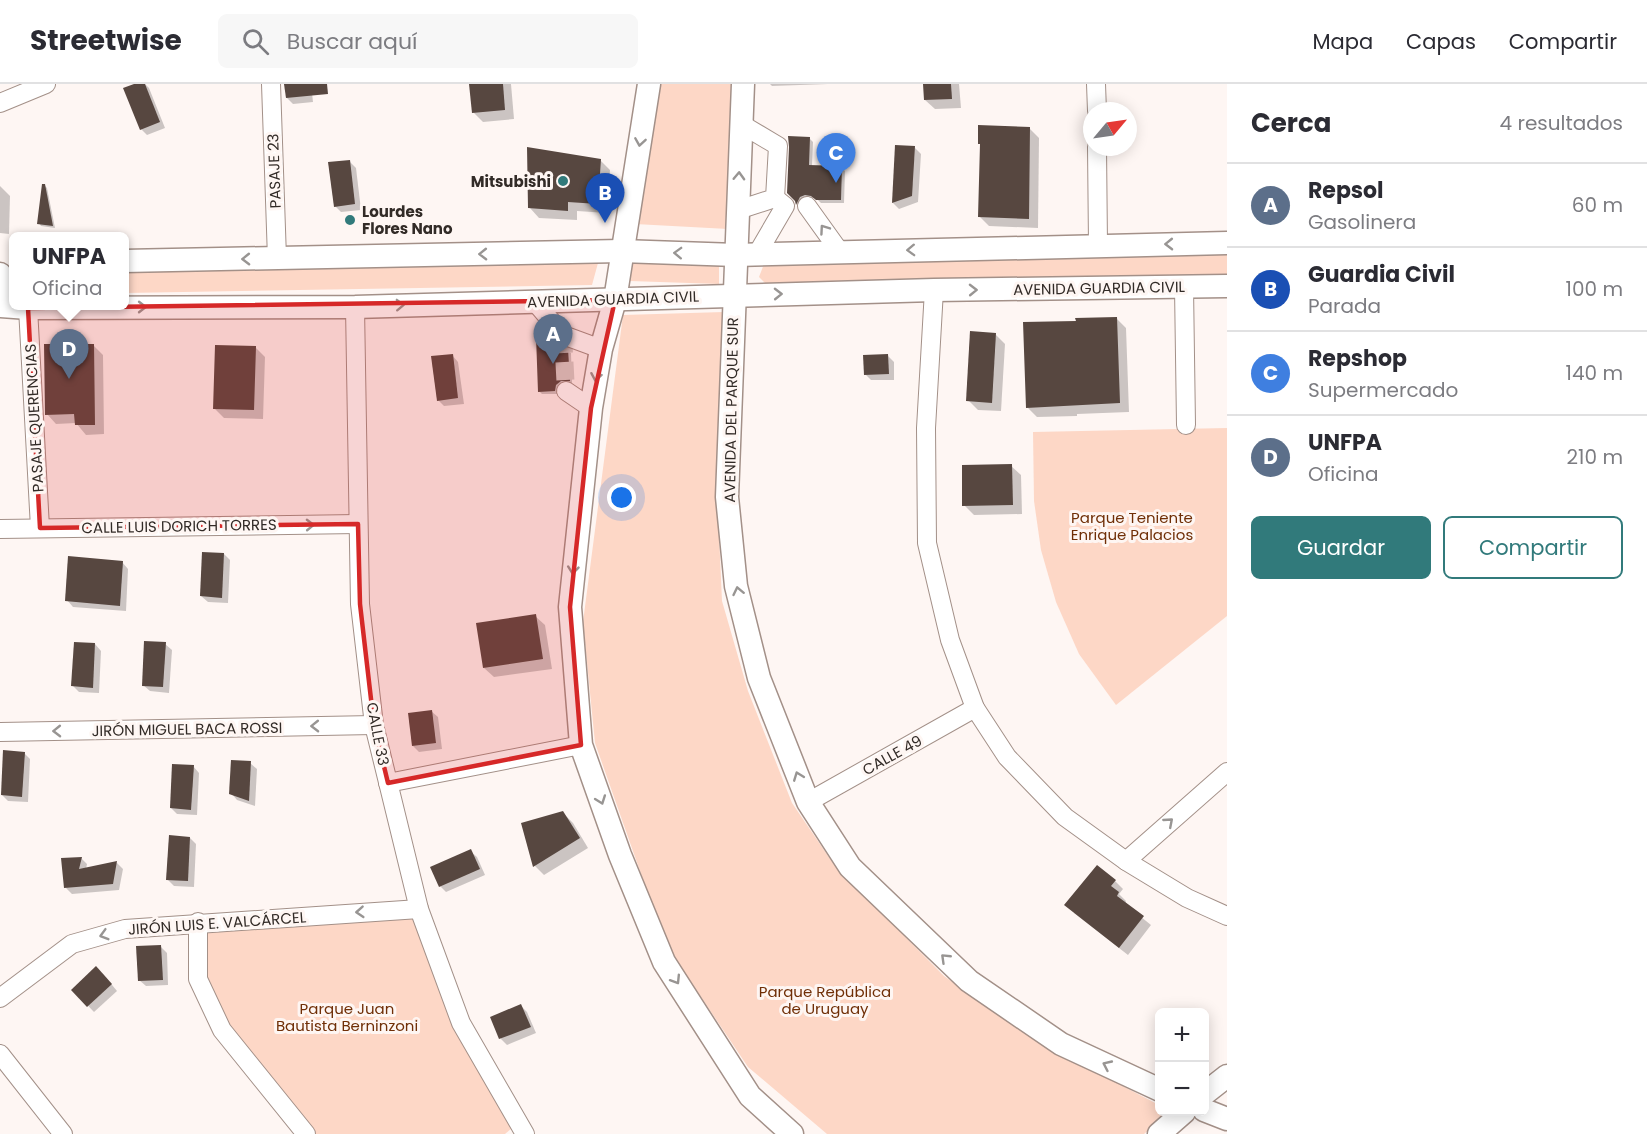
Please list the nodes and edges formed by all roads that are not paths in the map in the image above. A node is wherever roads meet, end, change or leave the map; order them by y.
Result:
1 (46, 84) edge
2 (271, 84) edge
3 (649, 84) edge
4 (743, 84) edge
5 (1096, 84) edge
6 (1096, 102) edge
7 (0, 103) edge
8 (741, 124) junction
9 (1097, 156) edge
10 (780, 202) junction
11 (807, 206) dead end
12 (738, 210) junction
13 (1227, 243) edge
14 (1098, 245) junction
15 (621, 251) junction
16 (840, 252) junction
17 (747, 255) junction
18 (277, 258) junction
19 (129, 261) edge
20 (0, 274) edge
21 (1227, 286) edge
22 (1184, 287) junction
23 (934, 290) junction
24 (735, 296) junction
25 (0, 297) edge
26 (615, 300) junction
27 (535, 302) junction
28 (355, 307) junction
29 (129, 308) edge
30 (28, 310) edge
31 (601, 349) junction
32 (566, 391) dead end
33 (591, 408) junction
34 (1186, 425) dead end
35 (358, 524) junction
36 (40, 528) junction
37 (0, 530) edge
38 (975, 708) junction
39 (374, 725) junction
40 (0, 732) edge
41 (581, 745) junction
42 (1227, 772) edge
43 (388, 783) junction
44 (808, 802) junction
45 (1126, 861) junction
46 (419, 909) junction
47 (1227, 916) edge
48 (198, 922) junction
49 (0, 998) edge
50 (0, 1054) edge
51 (1227, 1076) edge
52 (1155, 1088) edge
53 (1209, 1090) edge
54 (1209, 1112) edge
55 (1179, 1116) edge
56 (1227, 1119) edge
57 (521, 1132) edge
58 (63, 1134) edge
59 (306, 1134) edge
60 (792, 1134) edge
61 (1159, 1134) edge

1 - 7 street
2 - 18 street, PASAJE 23
3 -> 15 main road
4 - 8 main road, AVENIDA DEL PARQUE SUR
5 - 6 street
8 - 10 street
12 -> 8 main road, AVENIDA DEL PARQUE SUR
9 - 14 street
10 - 12 street
10 - 17 street
16 -> 11 street
12 - 17 main road, AVENIDA DEL PARQUE SUR
13 -> 14 main road
14 -> 16 main road
17 -> 15 main road
15 -> 18 main road
15 - 26 main road
16 - 17 main road
17 - 24 main road, AVENIDA DEL PARQUE SUR
18 -> 19 main road
20 - 25 main road
21 - 22 main road, AVENIDA GUARDIA CIVIL
23 -> 22 main road, AVENIDA GUARDIA CIVIL
22 - 34 street
24 -> 23 main road, AVENIDA GUARDIA CIVIL
23 - 38 street
24 - 26 main road, AVENIDA GUARDIA CIVIL
44 -> 24 main road, AVENIDA DEL PARQUE SUR
26 - 27 main road, AVENIDA GUARDIA CIVIL
26 - 31 main road
28 -> 27 main road, AVENIDA GUARDIA CIVIL
27 - 31 street
29 -> 28 main road, AVENIDA GUARDIA CIVIL
28 - 35 street, CALLE 33
30 - 36 street, PASAJE QUERENCIAS
31 -> 33 main road
32 - 33 street
33 -> 41 main road
36 -> 35 street, CALLE LUIS DORICH TORRES
35 - 39 street, CALLE 33
36 - 37 street, CALLE LUIS DORICH TORRES
38 - 44 street, CALLE 49
38 - 45 street
39 -> 40 street, JIRÓN MIGUEL BACA ROSSI
39 - 43 street, CALLE 33
41 - 43 street
41 -> 60 main road
45 -> 42 street
43 - 46 street, CALLE 33
52 -> 44 main road, AVENIDA DEL PARQUE SUR
45 - 47 street
46 -> 48 street, JIRÓN LUIS E. VALCÁRCEL
46 - 57 street, CALLE 33
48 -> 49 street, JIRÓN LUIS E. VALCÁRCEL
48 - 59 street
50 - 58 street
51 - 53 main road
54 - 56 main road
55 - 61 main road

